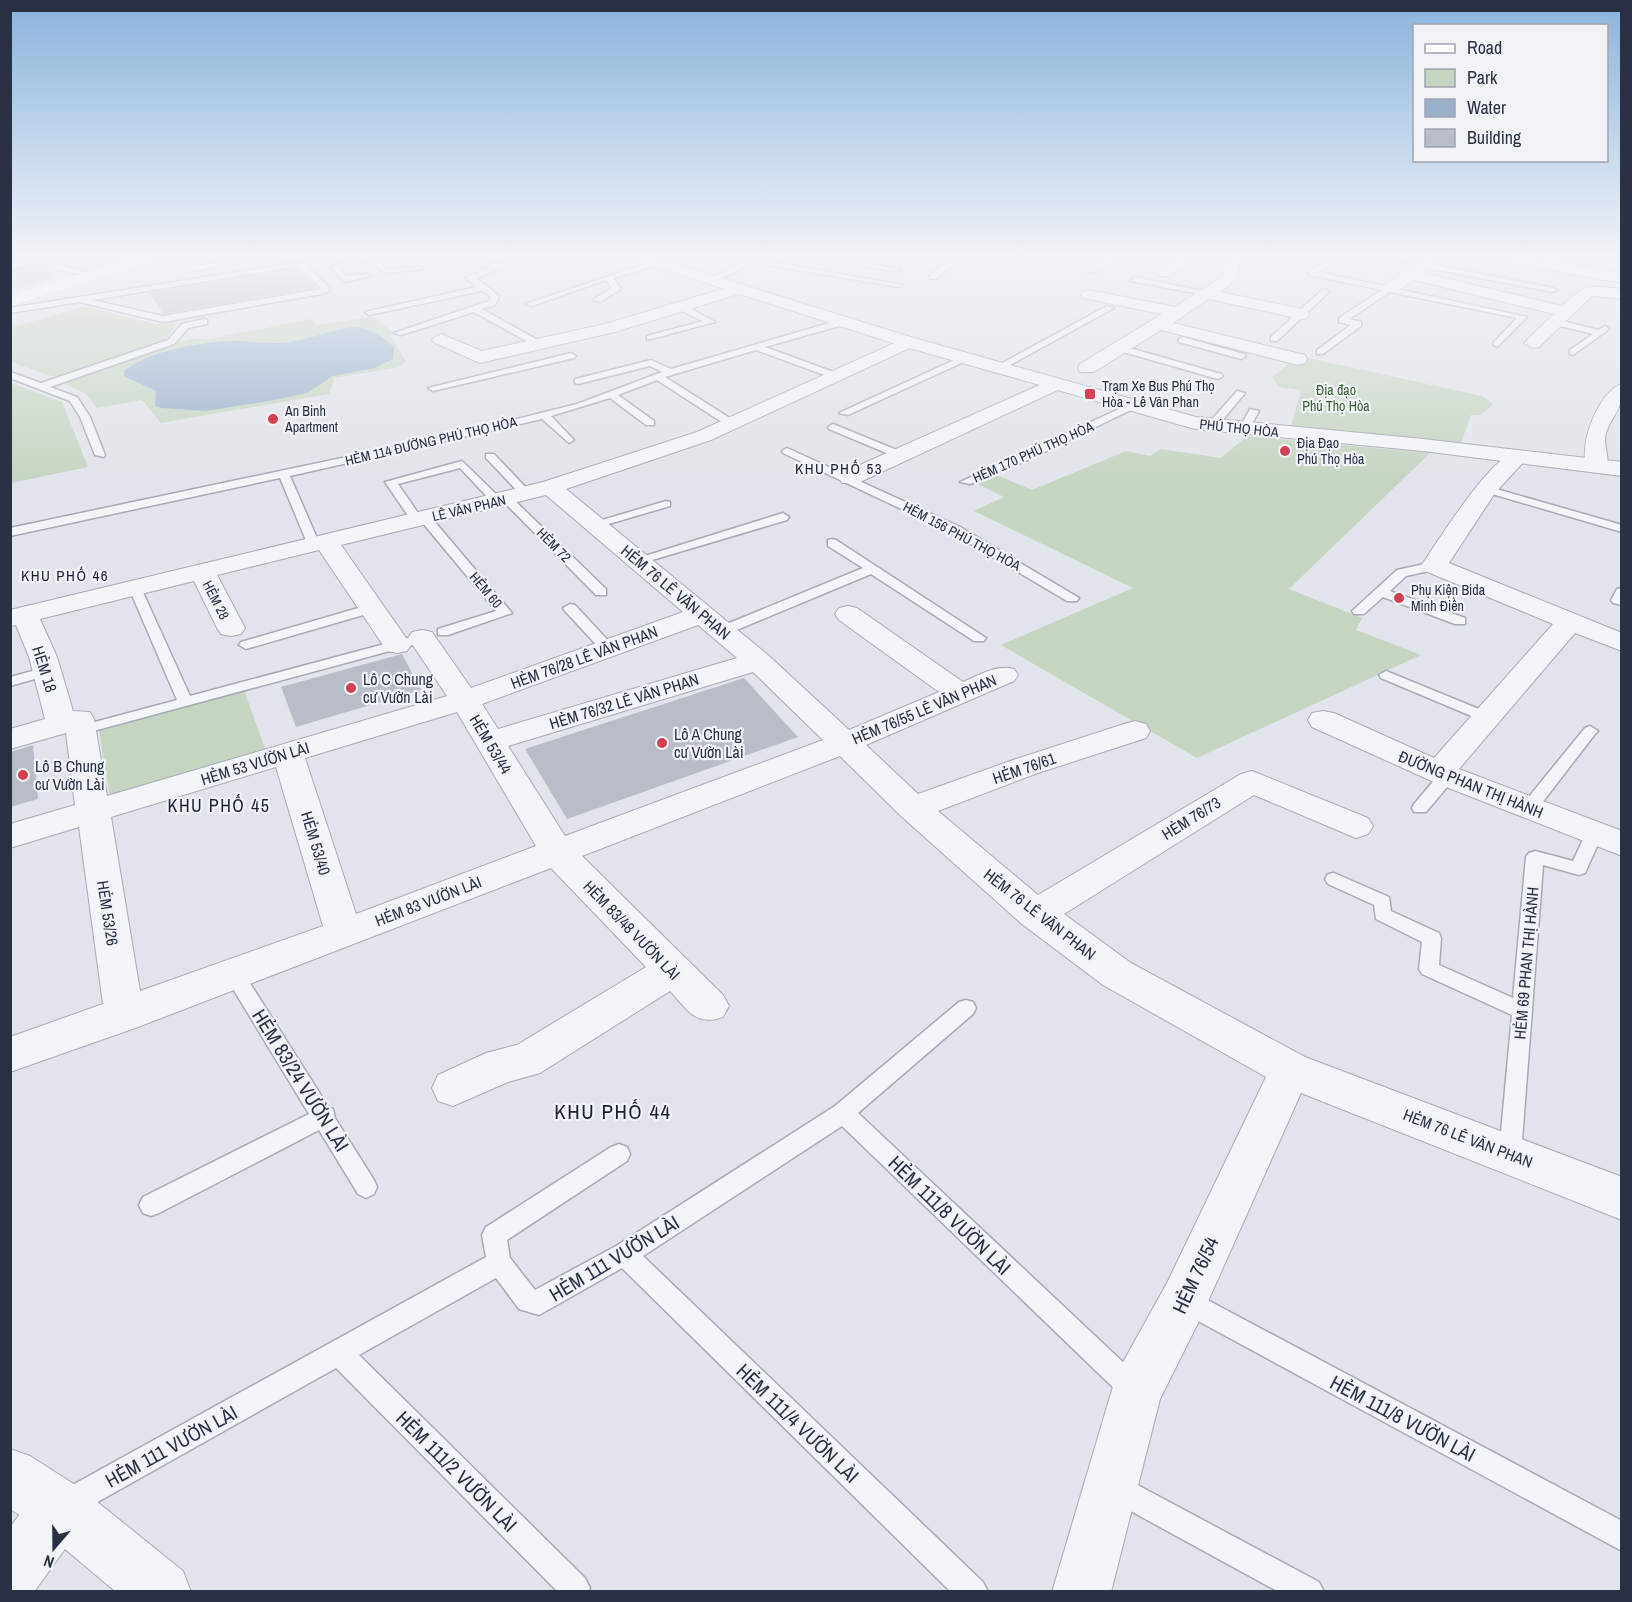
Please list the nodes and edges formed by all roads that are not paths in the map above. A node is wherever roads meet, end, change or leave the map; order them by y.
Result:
1 (181, 331) edge
2 (406, 331) edge
3 (514, 331) edge
4 (595, 331) edge
5 (678, 331) edge
6 (815, 331) edge
7 (871, 331) edge
8 (1068, 331) edge
9 (1151, 331) edge
10 (1180, 331) edge
11 (1269, 331) edge
12 (1283, 331) edge
13 (1349, 331) edge
14 (1510, 331) edge
15 (1546, 331) edge
16 (1602, 331) edge
17 (398, 333) dead end
18 (1278, 336) joint
19 (650, 338) dead end
20 (441, 339) dead end
21 (1182, 340) dead end
22 (908, 342) junction
23 (1533, 343) dead end
24 (1497, 344) dead end
25 (540, 345) junction
26 (759, 348) junction
27 (1116, 350) junction
28 (1246, 351) junction
29 (1320, 352) dead end
30 (1573, 352) dead end
31 (499, 353) junction
32 (571, 356) dead end
33 (965, 358) junction
34 (1299, 359) dead end
35 (1229, 365) dead end
36 (519, 368) junction
37 (998, 368) junction
38 (1087, 368) dead end
39 (10, 375) edge
40 (665, 375) junction
41 (833, 375) junction
42 (1218, 376) dead end
43 (578, 381) dead end
44 (1055, 384) junction
45 (42, 386) junction
46 (433, 388) dead end
47 (1240, 393) dead end
48 (612, 395) junction
49 (1618, 402) edge
50 (1134, 406) junction
51 (1254, 411) dead end
52 (844, 412) dead end
53 (544, 415) junction
54 (650, 423) dead end
55 (732, 424) junction
56 (1212, 426) junction
57 (833, 427) dead end
58 (1244, 429) junction
59 (569, 440) dead end
60 (787, 450) dead end
61 (100, 455) dead end
62 (900, 455) junction
63 (490, 456) dead end
64 (1517, 457) junction
65 (1597, 466) junction
66 (1622, 470) edge
67 (284, 474) junction
68 (850, 478) junction
69 (966, 482) dead end
70 (1486, 489) junction
71 (520, 495) junction
72 (666, 504) dead end
73 (783, 517) dead end
74 (421, 519) junction
75 (595, 525) junction
76 (1622, 530) edge
77 (10, 532) edge
78 (320, 543) junction
79 (832, 543) dead end
80 (638, 560) junction
81 (1434, 566) junction
82 (872, 569) junction
83 (202, 572) junction
84 (135, 588) junction
85 (601, 592) dead end
86 (1381, 592) junction
87 (1622, 592) edge
88 (1072, 598) dead end
89 (1622, 601) edge
90 (372, 608) junction
91 (570, 608) dead end
92 (1359, 611) dead end
93 (848, 614) dead end
94 (18, 616) edge
95 (1460, 621) dead end
96 (713, 623) junction
97 (1569, 623) junction
98 (238, 636) joint
99 (421, 638) junction
100 (980, 638) dead end
101 (1622, 643) edge
102 (608, 649) junction
103 (758, 661) junction
104 (47, 671) junction
105 (1004, 675) dead end
106 (1386, 675) dead end
107 (10, 682) edge
108 (960, 693) junction
109 (465, 700) junction
110 (184, 702) junction
111 (1486, 717) junction
112 (1323, 720) dead end
113 (71, 727) junction
114 (1590, 730) dead end
115 (1135, 731) dead end
116 (10, 739) edge
117 (490, 741) junction
118 (844, 742) junction
119 (288, 753) junction
120 (1443, 774) junction
121 (913, 808) junction
122 (1420, 808) dead end
123 (1529, 808) junction
124 (93, 811) junction
125 (1356, 826) dead end
126 (10, 836) edge
127 (1607, 838) edge
128 (557, 852) junction
129 (1335, 879) dead end
130 (1035, 914) junction
131 (344, 933) junction
132 (672, 970) junction
133 (234, 974) junction
134 (709, 1006) dead end
135 (966, 1008) dead end
136 (1522, 1011) junction
137 (124, 1015) junction
138 (10, 1055) edge
139 (1290, 1070) junction
140 (453, 1088) dead end
141 (843, 1113) junction
142 (325, 1116) junction
143 (619, 1154) dead end
144 (1510, 1154) junction
145 (366, 1187) dead end
146 (1622, 1198) edge
147 (151, 1205) dead end
148 (624, 1254) junction
149 (499, 1263) junction
150 (1184, 1300) junction
151 (339, 1353) junction
152 (1136, 1392) junction
153 (10, 1476) edge
154 (1109, 1484) junction
155 (60, 1508) junction
156 (1622, 1537) edge
157 (10, 1575) edge
158 (575, 1588) dead end
159 (162, 1592) edge
160 (973, 1592) edge
161 (1081, 1592) edge
162 (1309, 1592) edge

1 - 45 lane
2 - 17 lane
3 - 25 lane
4 - 25 street
5 - 19 lane
6 - 26 lane, HẺM 114 ĐƯỜNG PHÚ THỌ HÒA
7 - 22 street, PHÚ THỌ HÒA
8 - 37 lane
9 - 27 street
10 - 28 street
11 - 18 street
12 - 18 lane
13 - 29 lane
14 - 24 lane
15 - 23 street
16 - 30 lane
20 - 31 street
21 - 28 lane
22 - 33 street, PHÚ THỌ HÒA
22 - 41 street, LÊ VĂN PHAN
25 - 31 street
26 - 40 lane, HẺM 114 ĐƯỜNG PHÚ THỌ HÒA
26 - 41 lane
27 - 38 street
27 - 42 lane
28 - 34 street
28 - 35 lane
31 - 36 street
32 - 36 lane
33 - 37 street, PHÚ THỌ HÒA
33 - 52 lane
36 - 46 lane
37 - 44 street, PHÚ THỌ HÒA
39 - 45 lane
40 - 43 lane
40 - 48 lane, HẺM 114 ĐƯỜNG PHÚ THỌ HÒA
40 - 55 lane
41 - 55 street, LÊ VĂN PHAN
44 - 50 street, PHÚ THỌ HÒA
44 - 62 street
45 - 61 lane
47 - 56 lane
48 - 53 lane, HẺM 114 ĐƯỜNG PHÚ THỌ HÒA
48 - 54 lane
49 - 65 street
50 - 56 street, PHÚ THỌ HÒA
50 - 69 lane, HẺM 170 PHÚ THỌ HÒA
51 - 58 lane
53 - 59 lane
53 - 67 lane, HẺM 114 ĐƯỜNG PHÚ THỌ HÒA
55 - 71 street, LÊ VĂN PHAN
56 - 58 street, PHÚ THỌ HÒA
57 - 62 lane
58 - 64 street, PHÚ THỌ HÒA
60 - 68 lane, HẺM 156 PHÚ THỌ HÒA
62 - 68 street
63 - 71 lane
64 - 65 street, PHÚ THỌ HÒA
64 - 70 street
65 - 66 street, PHÚ THỌ HÒA
67 - 77 lane, HẺM 114 ĐƯỜNG PHÚ THỌ HÒA
67 - 78 lane
68 - 88 lane, HẺM 156 PHÚ THỌ HÒA
70 - 76 lane
70 - 81 street
71 - 74 street, LÊ VĂN PHAN
71 - 74 lane
71 - 75 street, HẺM 76 LÊ VĂN PHAN
71 - 85 lane, HẺM 72
72 - 75 lane
73 - 80 lane
74 - 78 street, LÊ VĂN PHAN
74 - 99 lane, HẺM 60
75 - 80 street, HẺM 76 LÊ VĂN PHAN
78 - 83 street, LÊ VĂN PHAN
78 - 90 street, HẺM 53/44
79 - 82 lane
80 - 96 street, HẺM 76 LÊ VĂN PHAN
81 - 86 lane
81 - 97 street
82 - 96 lane
82 - 100 lane
83 - 84 street, LÊ VĂN PHAN
83 - 98 street, HẺM 28
84 - 94 street, LÊ VĂN PHAN
84 - 110 lane
86 - 92 lane
86 - 95 lane
87 - 89 lane
90 - 98 lane
90 - 99 street, HẺM 53/44
91 - 102 lane
93 - 108 street
94 - 104 street, HẺM 18
96 - 102 street, HẺM 76/28 LÊ VĂN PHAN
96 - 103 street, HẺM 76 LÊ VĂN PHAN
97 - 101 street
97 - 111 street
99 - 109 street, HẺM 53/44
99 - 110 lane
102 - 109 street, HẺM 76/28 LÊ VĂN PHAN
103 - 117 street, HẺM 76/32 LÊ VĂN PHAN
103 - 118 street, HẺM 76 LÊ VĂN PHAN
104 - 107 lane
104 - 113 street, HẺM 18
105 - 108 street, HẺM 76/55 LÊ VĂN PHAN
106 - 111 lane
108 - 118 street, HẺM 76/55 LÊ VĂN PHAN
109 - 117 street, HẺM 53/44
109 - 119 street, HẺM 53 VƯỜN LÀI
110 - 113 lane
111 - 120 street
112 - 120 street, ĐƯỜNG PHAN THỊ HÀNH
113 - 116 street
113 - 124 street, HẺM 18
114 - 123 lane
115 - 121 street, HẺM 76/61
117 - 128 street, HẺM 53/44
118 - 121 street, HẺM 76 LÊ VĂN PHAN
118 - 128 street, HẺM 83 VƯỜN LÀI
119 - 124 street, HẺM 53 VƯỜN LÀI
119 - 131 street, HẺM 53/40
120 - 122 lane
120 - 123 street, ĐƯỜNG PHAN THỊ HÀNH
121 - 130 street, HẺM 76 LÊ VĂN PHAN
123 - 127 street, ĐƯỜNG PHAN THỊ HÀNH
124 - 126 street, HẺM 53 VƯỜN LÀI
124 - 137 street, HẺM 53/26
125 - 130 street, HẺM 76/73
127 - 136 lane, HẺM 69 PHAN THỊ HÀNH
128 - 131 street, HẺM 83 VƯỜN LÀI
128 - 132 street, HẺM 83/48 VƯỜN LÀI
129 - 136 lane
130 - 139 street, HẺM 76 LÊ VĂN PHAN
131 - 133 street, HẺM 83 VƯỜN LÀI
132 - 134 street, HẺM 83/48 VƯỜN LÀI
132 - 140 street
133 - 137 street, HẺM 83 VƯỜN LÀI
133 - 142 lane, HẺM 83/24 VƯỜN LÀI
135 - 141 lane, HẺM 111 VƯỜN LÀI
136 - 144 lane, HẺM 69 PHAN THỊ HÀNH
137 - 138 street, HẺM 83 VƯỜN LÀI
139 - 144 street, HẺM 76 LÊ VĂN PHAN
139 - 150 street, HẺM 76/54
141 - 148 lane, HẺM 111 VƯỜN LÀI
141 - 152 lane, HẺM 111/8 VƯỜN LÀI
142 - 145 lane, HẺM 83/24 VƯỜN LÀI
142 - 147 lane
143 - 149 lane
144 - 146 street, HẺM 76 LÊ VĂN PHAN
148 - 149 lane, HẺM 111 VƯỜN LÀI
148 - 160 lane, HẺM 111/4 VƯỜN LÀI
149 - 151 lane, HẺM 111 VƯỜN LÀI
150 - 152 street, HẺM 76/54
150 - 156 lane, HẺM 111/8 VƯỜN LÀI
151 - 155 lane, HẺM 111 VƯỜN LÀI
151 - 158 lane, HẺM 111/2 VƯỜN LÀI
152 - 154 street, HẺM 76/54
153 - 155 street
154 - 161 street, HẺM 76/54
154 - 162 lane
155 - 157 street
155 - 159 street

